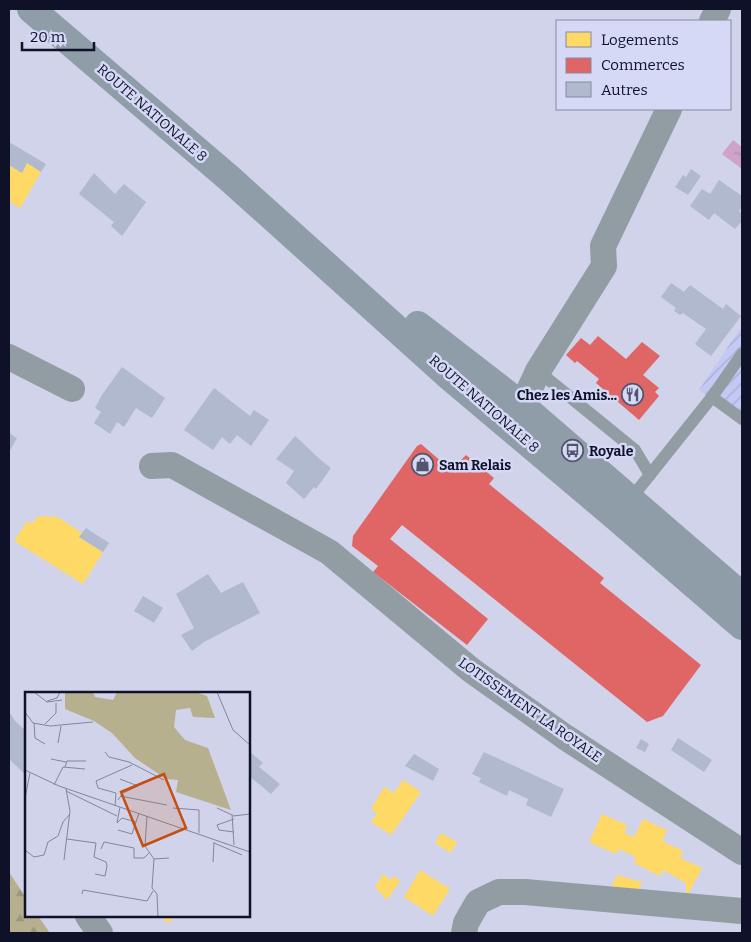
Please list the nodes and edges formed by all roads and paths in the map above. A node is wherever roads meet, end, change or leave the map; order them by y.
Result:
1 (31, 9) edge
2 (669, 110) edge
3 (742, 354) edge
4 (9, 357) edge
5 (538, 371) junction
6 (72, 389) dead end
7 (712, 397) junction
8 (512, 413) junction
9 (742, 419) edge
10 (152, 466) dead end
11 (650, 475) junction
12 (624, 508) junction
13 (742, 596) edge
14 (742, 626) edge
15 (742, 852) edge
16 (742, 911) edge
17 (89, 917) edge
18 (100, 933) edge
19 (464, 933) edge

1 - 8 main road, ROUTE NATIONALE 8
2 - 5 street
3 - 7 lane
4 - 6 street
5 - 8 street
5 - 11 lane
7 - 9 lane
7 - 11 lane
8 - 12 main road, ROUTE NATIONALE 8
10 - 15 street, LOTISSEMENT LA ROYALE
11 - 12 lane
12 - 13 main road, ROUTE NATIONALE 8
12 - 14 main road, ROUTE NATIONALE 8
16 - 19 street
17 - 18 street

